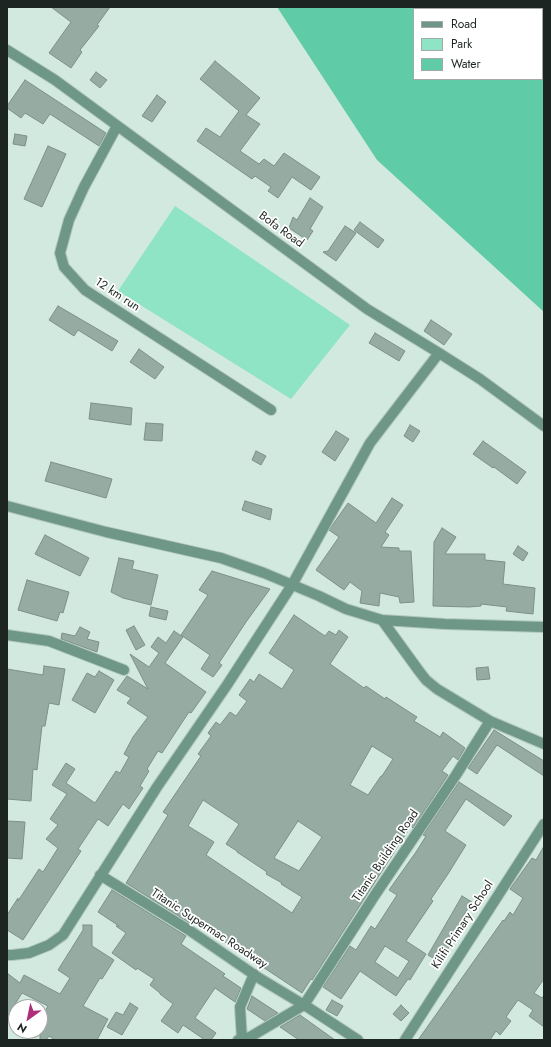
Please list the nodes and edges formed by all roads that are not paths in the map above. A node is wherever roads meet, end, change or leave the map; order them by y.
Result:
1 (7, 50) edge
2 (117, 126) junction
3 (439, 353) junction
4 (271, 410) dead end
5 (544, 426) edge
6 (7, 506) edge
7 (292, 585) junction
8 (382, 620) junction
9 (544, 627) edge
10 (7, 635) edge
11 (124, 670) dead end
12 (490, 721) junction
13 (544, 744) edge
14 (544, 824) edge
15 (100, 875) junction
16 (7, 955) edge
17 (254, 974) junction
18 (304, 1005) junction
19 (240, 1040) edge
20 (358, 1040) edge
21 (405, 1040) edge

1 - 2 street, Bofa Road
2 - 3 street, Bofa Road
2 - 4 street, 12 km run
3 - 5 street, Bofa Road
3 - 7 street
6 - 7 street
7 - 8 street
7 - 15 street
8 - 9 street
8 - 12 street
10 - 11 street
12 - 13 street
12 - 18 street, Titanic Building Road
14 - 21 street, Kilifi Primary School
15 - 16 street
15 - 17 street, Titanic Supermac Roadway
17 - 18 street, Titanic Supermac Roadway
17 - 19 street
18 - 19 street
18 - 20 street, Titanic Supermac Roadway

